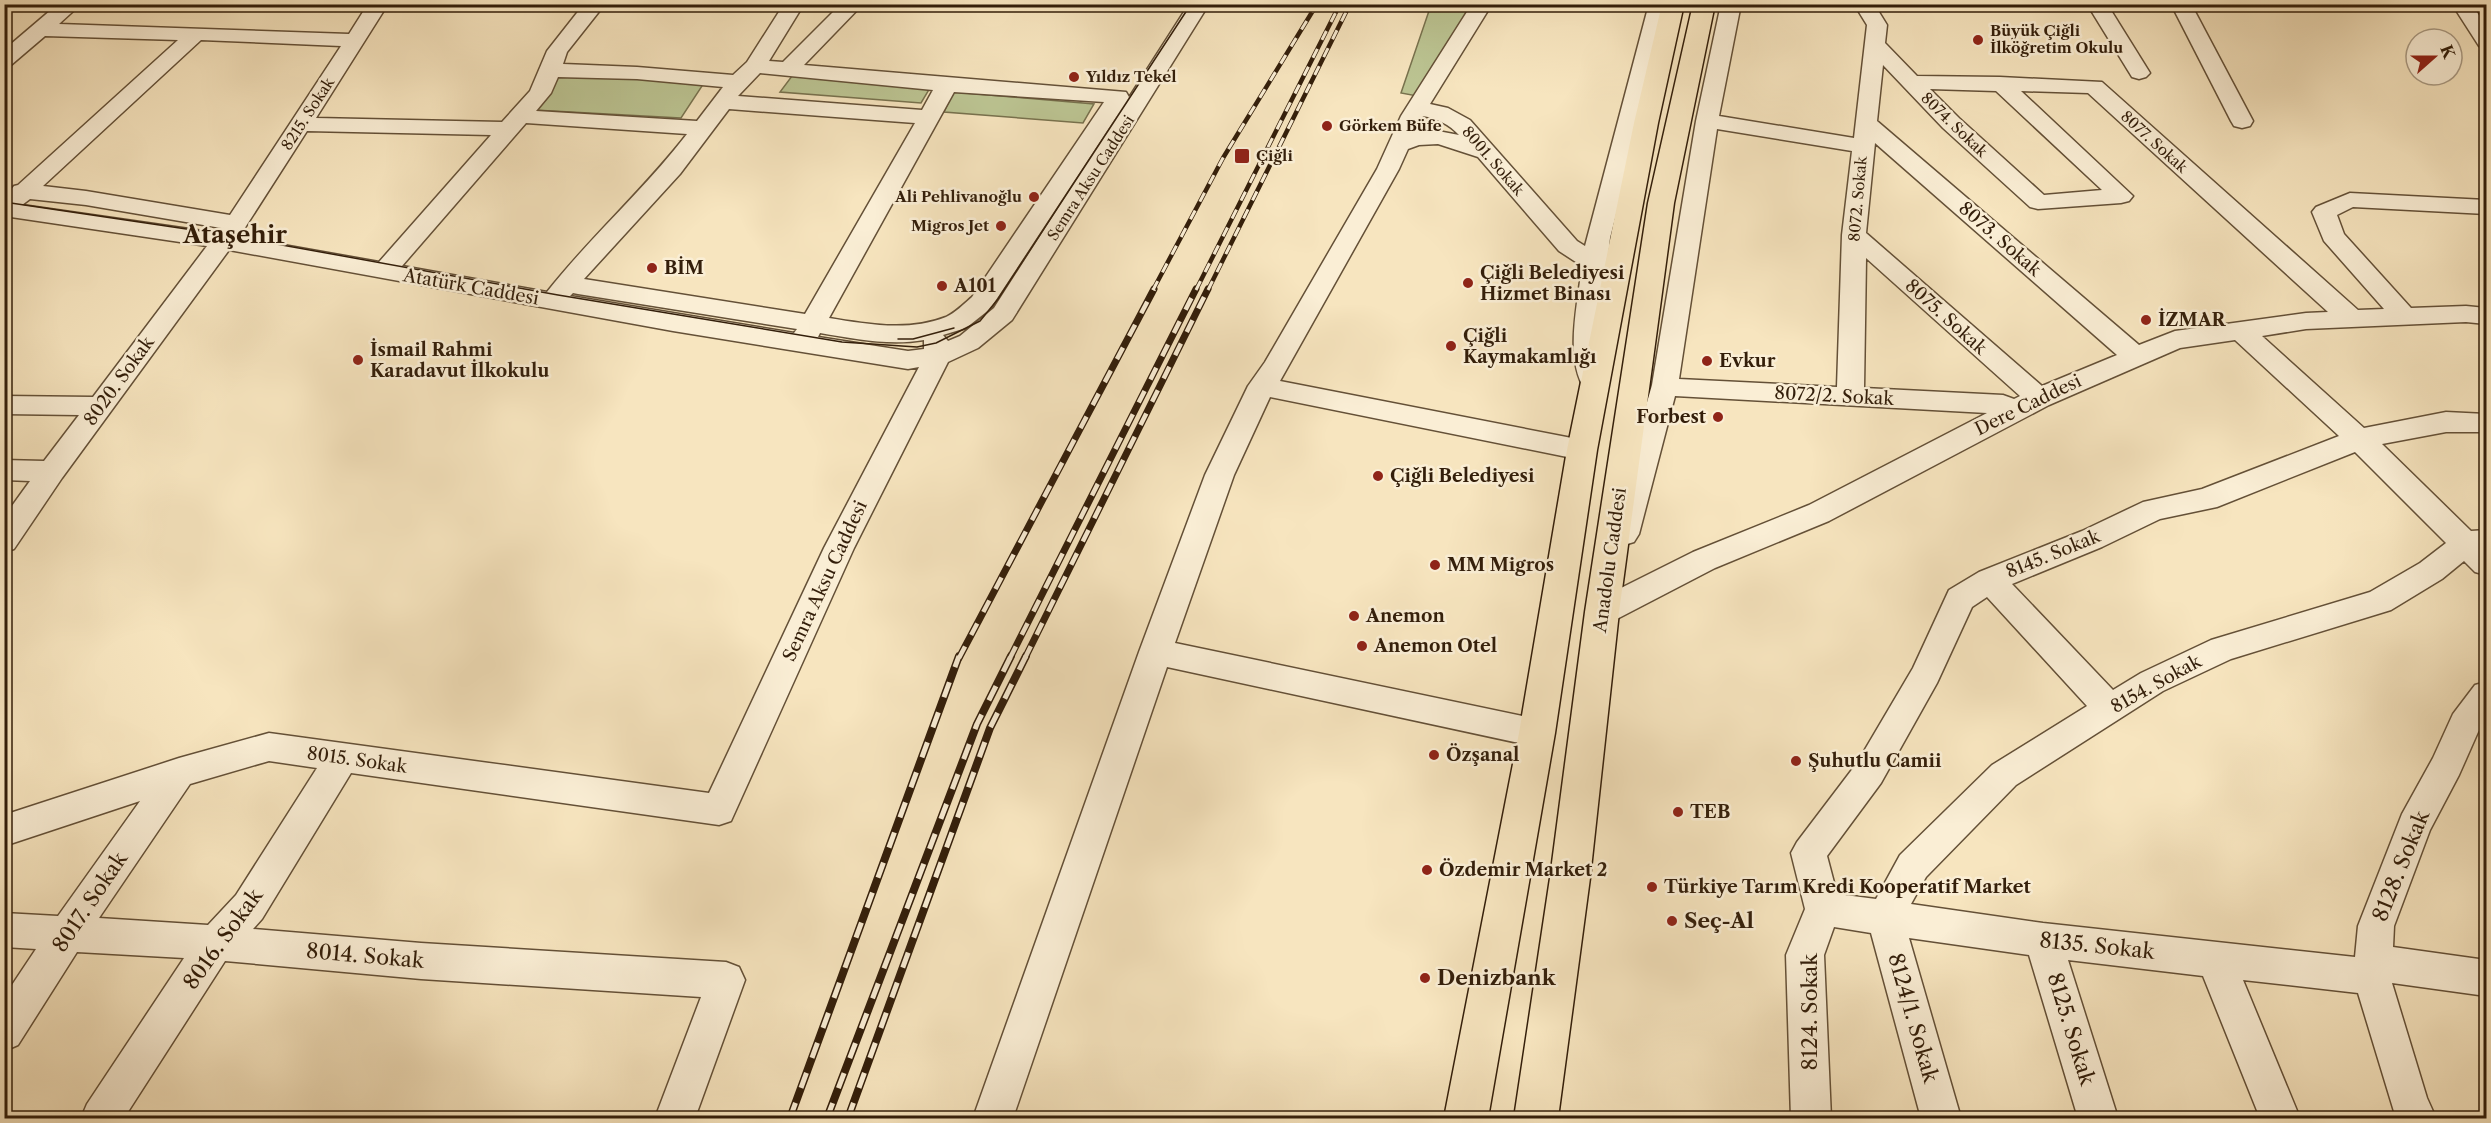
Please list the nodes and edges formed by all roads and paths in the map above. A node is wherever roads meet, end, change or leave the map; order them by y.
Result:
1 (71, 4) edge
2 (378, 4) edge
3 (566, 4) edge
4 (794, 4) edge
5 (853, 4) edge
6 (1178, 4) edge
7 (1199, 4) edge
8 (1482, 4) edge
9 (1659, 4) edge
10 (1673, 4) edge
11 (1704, 4) edge
12 (1731, 4) edge
13 (1864, 4) edge
14 (2097, 4) edge
15 (2181, 4) edge
16 (2462, 4) edge
17 (595, 5) edge
18 (41, 30) junction
19 (196, 34) junction
20 (355, 40) junction
21 (2487, 42) edge
22 (1875, 43) junction
23 (4, 62) edge
24 (755, 66) junction
25 (788, 69) junction
26 (551, 70) junction
27 (2139, 73) dead end
28 (738, 82) junction
29 (1910, 82) junction
30 (2000, 83) junction
31 (947, 85) junction
32 (1118, 97) junction
33 (725, 102) junction
34 (1417, 108) junction
35 (929, 117) junction
36 (1707, 121) junction
37 (2242, 121) dead end
38 (512, 123) junction
39 (301, 124) junction
40 (704, 128) junction
41 (1864, 134) junction
42 (1398, 145) junction
43 (1489, 155) junction
44 (15, 190) edge
45 (2487, 207) edge
46 (5, 209) edge
47 (229, 232) junction
48 (1854, 235) junction
49 (392, 263) junction
50 (1595, 263) junction
51 (560, 293) junction
52 (2487, 316) edge
53 (2405, 317) junction
54 (2352, 319) junction
55 (2240, 330) junction
56 (808, 334) junction
57 (935, 343) junction
58 (2135, 356) junction
59 (1594, 384) junction
60 (1665, 385) junction
61 (1261, 386) junction
62 (1850, 397) junction
63 (2039, 398) junction
64 (2003, 404) dead end
65 (4, 405) edge
66 (100, 406) junction
67 (2487, 423) edge
68 (2358, 439) junction
69 (1582, 450) junction
70 (4, 471) edge
71 (52, 471) junction
72 (4, 541) edge
73 (2480, 549) edge
74 (1989, 580) junction
75 (1602, 612) junction
76 (1155, 652) junction
77 (2487, 695) edge
78 (2111, 709) junction
79 (1537, 733) junction
80 (342, 758) junction
81 (179, 773) junction
82 (719, 810) joint
83 (4, 831) edge
84 (1823, 909) junction
85 (1885, 918) junction
86 (4, 930) edge
87 (68, 934) junction
88 (2043, 940) junction
89 (216, 943) junction
90 (2215, 959) junction
91 (2373, 970) junction
92 (2487, 978) edge
93 (4, 1032) edge
94 (100, 1119) edge
95 (675, 1119) edge
96 (993, 1119) edge
97 (1466, 1119) edge
98 (1536, 1119) edge
99 (1811, 1119) edge
100 (1941, 1119) edge
101 (2098, 1119) edge
102 (2280, 1119) edge
103 (2416, 1119) edge

1 - 18 street
2 - 20 street, 8215. Sokak
3 - 17 street
4 - 24 street
5 - 25 street
6 - 32 street, Semra Aksu Caddesi
7 - 57 street, Semra Aksu Caddesi
8 - 34 street
9 - 50 street
10 - 59 highway
11 - 75 highway, Anadolu Caddesi
12 - 36 street
13 - 22 street, 8072. Sokak
14 - 27 street
15 - 37 street
16 - 21 street
17 - 26 street
18 - 19 street
18 - 23 street
19 - 20 street
19 - 44 street
20 - 39 street, 8215. Sokak
22 - 29 street, 8074. Sokak
22 - 41 street, 8072. Sokak
24 - 25 street
24 - 28 street
25 - 31 street
26 - 28 street
26 - 38 street
28 - 33 street
29 - 30 street, 8077. Sokak
29 - 30 street, 8074. Sokak
30 - 54 street, 8077. Sokak
31 - 32 street
31 - 35 street
32 - 57 street, Semra Aksu Caddesi
33 - 35 street
33 - 40 street
34 - 42 street
34 - 43 street, 8001. Sokak
35 - 56 street
36 - 41 street
36 - 60 street
38 - 39 street
38 - 40 street
38 - 49 street
39 - 47 street, 8215. Sokak
40 - 51 street
41 - 48 street, 8072. Sokak
41 - 58 street, 8073. Sokak
42 - 43 street
42 - 61 street
43 - 50 street, 8001. Sokak
44 - 46 street
44 - 47 street, Atatürk Caddesi
45 - 53 street
46 - 47 street, Atatürk Caddesi
47 - 49 street, Atatürk Caddesi
47 - 66 street, 8020. Sokak
48 - 62 street, 8072. Sokak
48 - 63 street, 8075. Sokak
49 - 51 street, Atatürk Caddesi
50 - 59 street
51 - 56 street, Atatürk Caddesi
52 - 53 street, Dere Caddesi
53 - 54 street, Dere Caddesi
54 - 55 street, Dere Caddesi
55 - 58 street, Dere Caddesi
55 - 68 street
56 - 57 street, Atatürk Caddesi
57 - 82 street, Semra Aksu Caddesi
58 - 63 street, Dere Caddesi
59 - 69 highway
60 - 62 street, 8072/2. Sokak
60 - 75 street
61 - 69 street
61 - 76 street
62 - 64 street, 8072/2. Sokak
63 - 75 street, Dere Caddesi
65 - 66 street
66 - 71 street, 8020. Sokak
67 - 68 street, 8145. Sokak
68 - 73 street
68 - 74 street, 8145. Sokak
69 - 79 highway
70 - 71 street
71 - 72 street, 8020. Sokak
73 - 78 street, 8154. Sokak
74 - 78 street
74 - 84 street, 8145. Sokak
75 - 98 highway, Anadolu Caddesi
76 - 79 street
76 - 96 street
77 - 91 street, 8128. Sokak
78 - 85 street, 8154. Sokak
79 - 97 highway
80 - 81 street, 8015. Sokak
80 - 82 street, 8015. Sokak
80 - 89 street, 8016. Sokak
81 - 83 street, 8015. Sokak
81 - 87 street, 8017. Sokak
84 - 85 street, 8135. Sokak
84 - 99 street, 8124. Sokak
85 - 88 street, 8135. Sokak
85 - 100 street, 8124/1. Sokak
86 - 87 street, 8014. Sokak
87 - 89 street, 8014. Sokak
87 - 93 street, 8017. Sokak
88 - 90 street, 8135. Sokak
88 - 101 street, 8125. Sokak
89 - 94 street, 8016. Sokak
89 - 95 street, 8014. Sokak
90 - 91 street, 8135. Sokak
90 - 102 street
91 - 92 street, 8135. Sokak
91 - 103 street, 8128. Sokak

